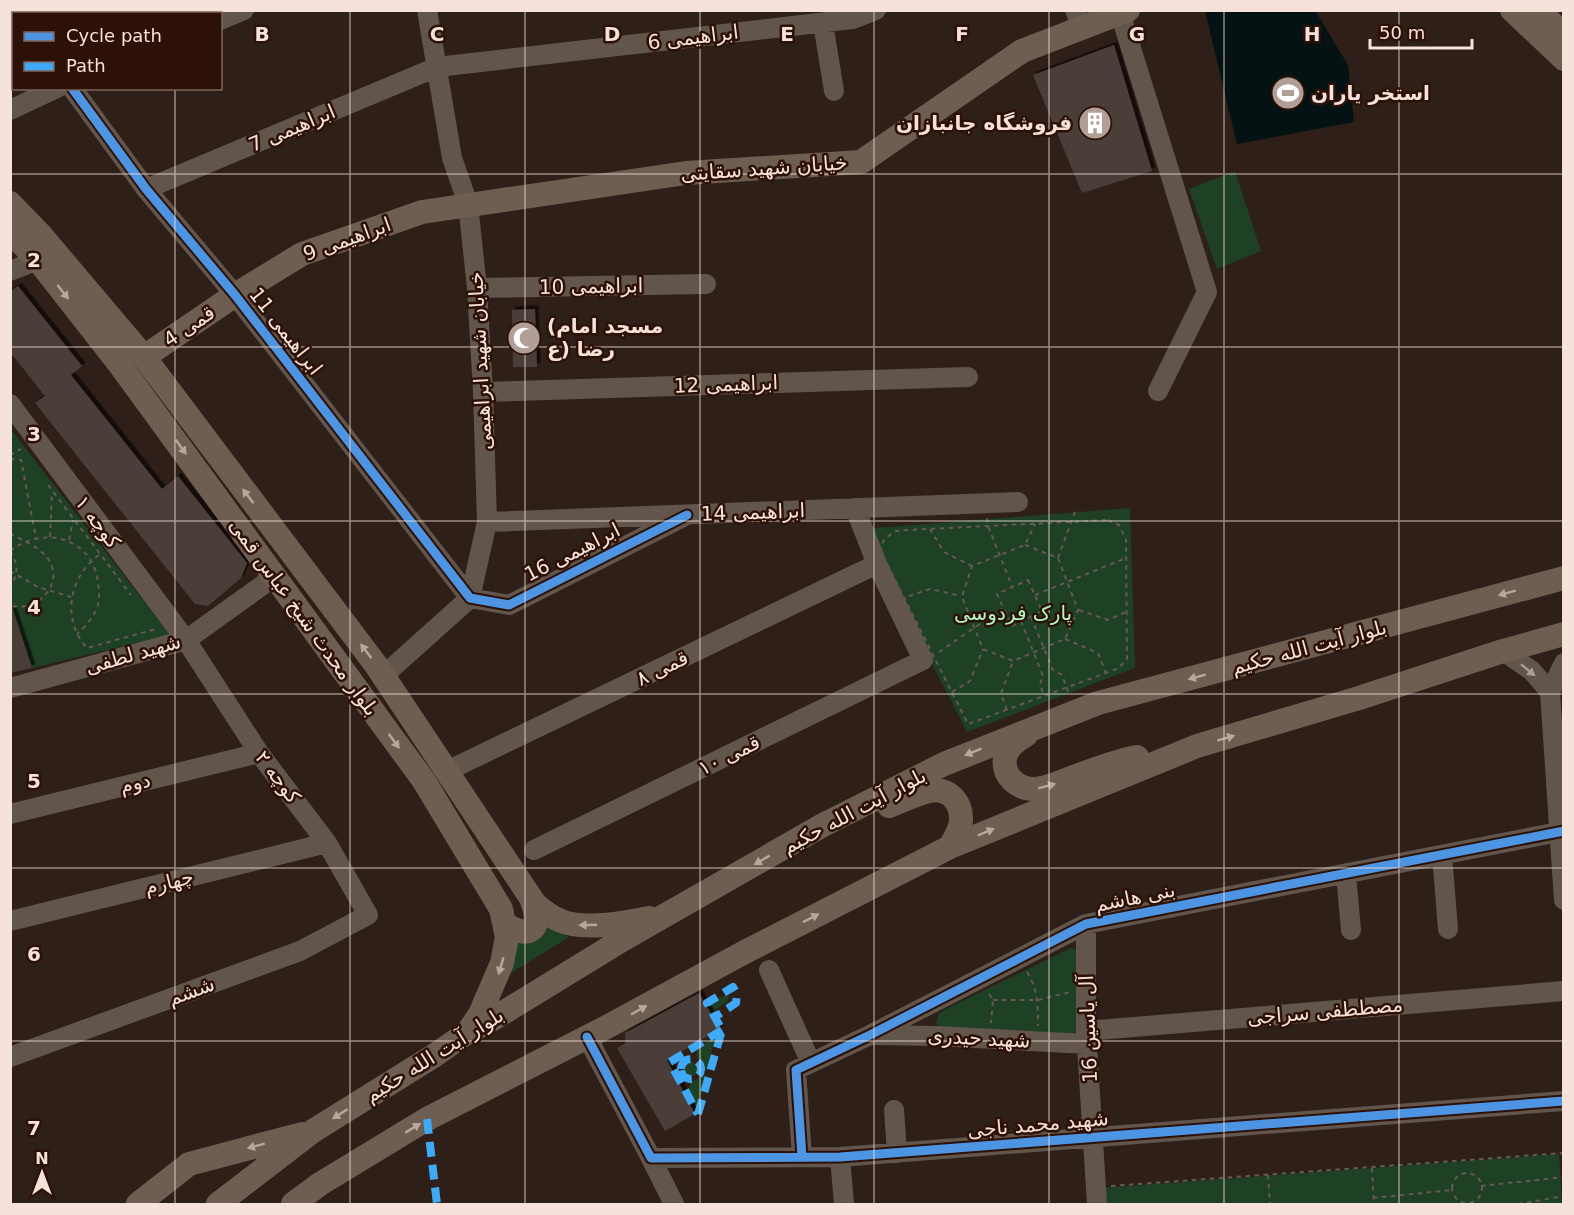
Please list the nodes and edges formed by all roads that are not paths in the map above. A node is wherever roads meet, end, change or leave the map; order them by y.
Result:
1 (244, 10) edge
2 (427, 10) edge
3 (876, 10) edge
4 (1512, 10) edge
5 (1538, 10) edge
6 (1124, 12) edge
7 (800, 18) edge
8 (222, 19) edge
9 (1078, 19) edge
10 (823, 22) junction
11 (1563, 35) edge
12 (1563, 59) edge
13 (437, 67) junction
14 (53, 90) edge
15 (73, 90) edge
16 (834, 91) dead end
17 (10, 110) edge
18 (146, 189) junction
19 (10, 203) edge
20 (468, 204) junction
21 (10, 232) edge
22 (38, 260) junction
23 (10, 271) edge
24 (706, 284) dead end
25 (477, 288) junction
26 (236, 295) junction
27 (144, 357) junction
28 (968, 377) dead end
29 (1158, 391) dead end
30 (483, 392) junction
31 (10, 404) edge
32 (1018, 502) dead end
33 (855, 508) junction
34 (687, 515) junction
35 (487, 522) junction
36 (877, 564) junction
37 (274, 577) junction
38 (1563, 578) edge
39 (470, 598) junction
40 (1563, 634) edge
41 (186, 640) junction
42 (1503, 651) junction
43 (1563, 663) edge
44 (383, 676) junction
45 (10, 688) edge
46 (1550, 692) junction
47 (1048, 721) junction
48 (1197, 746) junction
49 (258, 753) junction
50 (447, 771) junction
51 (10, 814) edge
52 (823, 825) junction
53 (1561, 831) edge
54 (327, 843) junction
55 (950, 848) junction
56 (534, 850) dead end
57 (1442, 855) junction
58 (1346, 874) junction
59 (1563, 900) edge
60 (532, 901) junction
61 (667, 914) junction
62 (368, 915) joint
63 (10, 921) edge
64 (505, 924) junction
65 (1086, 924) junction
66 (1448, 929) dead end
67 (1352, 930) dead end
68 (768, 970) dead end
69 (1563, 991) edge
70 (468, 1032) junction
71 (870, 1035) junction
72 (587, 1037) junction
73 (1086, 1037) junction
74 (10, 1057) edge
75 (811, 1063) junction
76 (1563, 1101) edge
77 (894, 1110) dead end
78 (313, 1131) junction
79 (1093, 1137) junction
80 (897, 1153) junction
81 (802, 1156) junction
82 (840, 1156) junction
83 (651, 1158) junction
84 (320, 1184) junction
85 (138, 1204) edge
86 (218, 1204) edge
87 (293, 1204) edge
88 (304, 1204) edge
89 (674, 1204) edge
90 (844, 1204) edge
91 (1097, 1204) edge

1 - 8 street
2 - 13 street, خیابان شهید ابراهیمی
3 - 10 street, ابراهیمی 6
4 - 12 main road
5 - 11 main road
6 - 9 main road, خیابان شهید سقایتی
6 - 29 street
7 - 10 street, ابراهیمی 6
7 - 13 street, ابراهیمی 6
9 - 20 main road, خیابان شهید سقایتی
10 - 16 street
13 - 18 street, ابراهیمی 7
13 - 20 street, خیابان شهید ابراهیمی
14 - 17 street
15 - 18 street, ابراهیمی 11
18 - 26 street, ابراهیمی 11
19 - 27 main road, بلوار محدث شیخ عباس قمی
20 - 25 street, خیابان شهید ابراهیمی
20 - 26 main road, ابراهیمی 9
21 - 22 main road, بلوار محدث شیخ عباس قمی
22 - 23 street
22 -> 37 main road, بلوار محدث شیخ عباس قمی
24 - 25 street, ابراهیمی 10
25 - 30 street, خیابان شهید ابراهیمی
26 - 27 main road, قمی 4
26 - 39 street, ابراهیمی 11
44 -> 27 main road, بلوار محدث شیخ عباس قمی
28 - 30 street, ابراهیمی 12
30 - 35 street, خیابان شهید ابراهیمی
31 - 41 street, کوچه ۱
32 - 33 street, ابراهیمی 14
33 - 34 street, ابراهیمی 14
33 - 36 street
34 - 35 street, ابراهیمی 14
34 - 39 street, ابراهیمی 16
35 - 39 street, خیابان شهید ابراهیمی
36 - 50 street, قمی ۸
36 - 56 street, قمی ۱۰
37 - 41 street, شهید لطفی
37 -> 64 main road, بلوار محدث شیخ عباس قمی
38 -> 47 main road, بلوار آیت الله حکیم
39 - 44 street
40 - 42 main road
41 - 45 street, شهید لطفی
41 - 49 street, کوچه ۲
42 -> 46 street
48 -> 42 main road
43 - 46 street
44 - 50 main road, بلوار محدث شیخ عباس قمی
46 - 53 street
47 -> 48 main road
47 -> 52 main road, بلوار آیت الله حکیم
55 -> 48 main road
49 - 51 street, دوم
49 - 54 street, کوچه ۲
50 - 60 main road, بلوار محدث شیخ عباس قمی
52 - 55 main road
52 -> 61 main road, بلوار آیت الله حکیم
53 - 57 street, بنی هاشم
53 - 59 street
54 - 62 street, کوچه ۲
54 - 63 street, چهارم
72 -> 55 main road
57 - 58 street, بنی هاشم
57 - 66 street
58 - 65 street, بنی هاشم
58 - 67 street
61 -> 60 main road, بلوار محدث شیخ عباس قمی
60 - 64 main road
61 - 70 main road, بلوار آیت الله حکیم
62 - 74 street, ششم
64 -> 70 main road, بلوار محدث شیخ عباس قمی
65 - 71 street, بنی هاشم
65 - 73 street, آل یاسین 16
68 - 75 street
69 - 73 street, مصططفی سراجی
70 -> 78 main road, بلوار آیت الله حکیم
71 - 73 street, شهید حیدری
71 - 75 street, بنی هاشم
72 - 83 street
84 -> 72 main road
73 - 79 street, آل یاسین 16
75 - 81 street
76 - 79 street, شهید محمد ناجی
77 - 80 street
78 -> 85 main road
78 - 86 main road, بلوار آیت الله حکیم
79 - 80 street, شهید محمد ناجی
79 - 91 street, آل یاسین 16
80 - 82 street, شهید محمد ناجی
81 - 82 street, شهید محمد ناجی
81 - 83 street, شهید محمد ناجی
82 - 90 street
83 - 89 street
84 - 87 main road
84 - 88 main road

